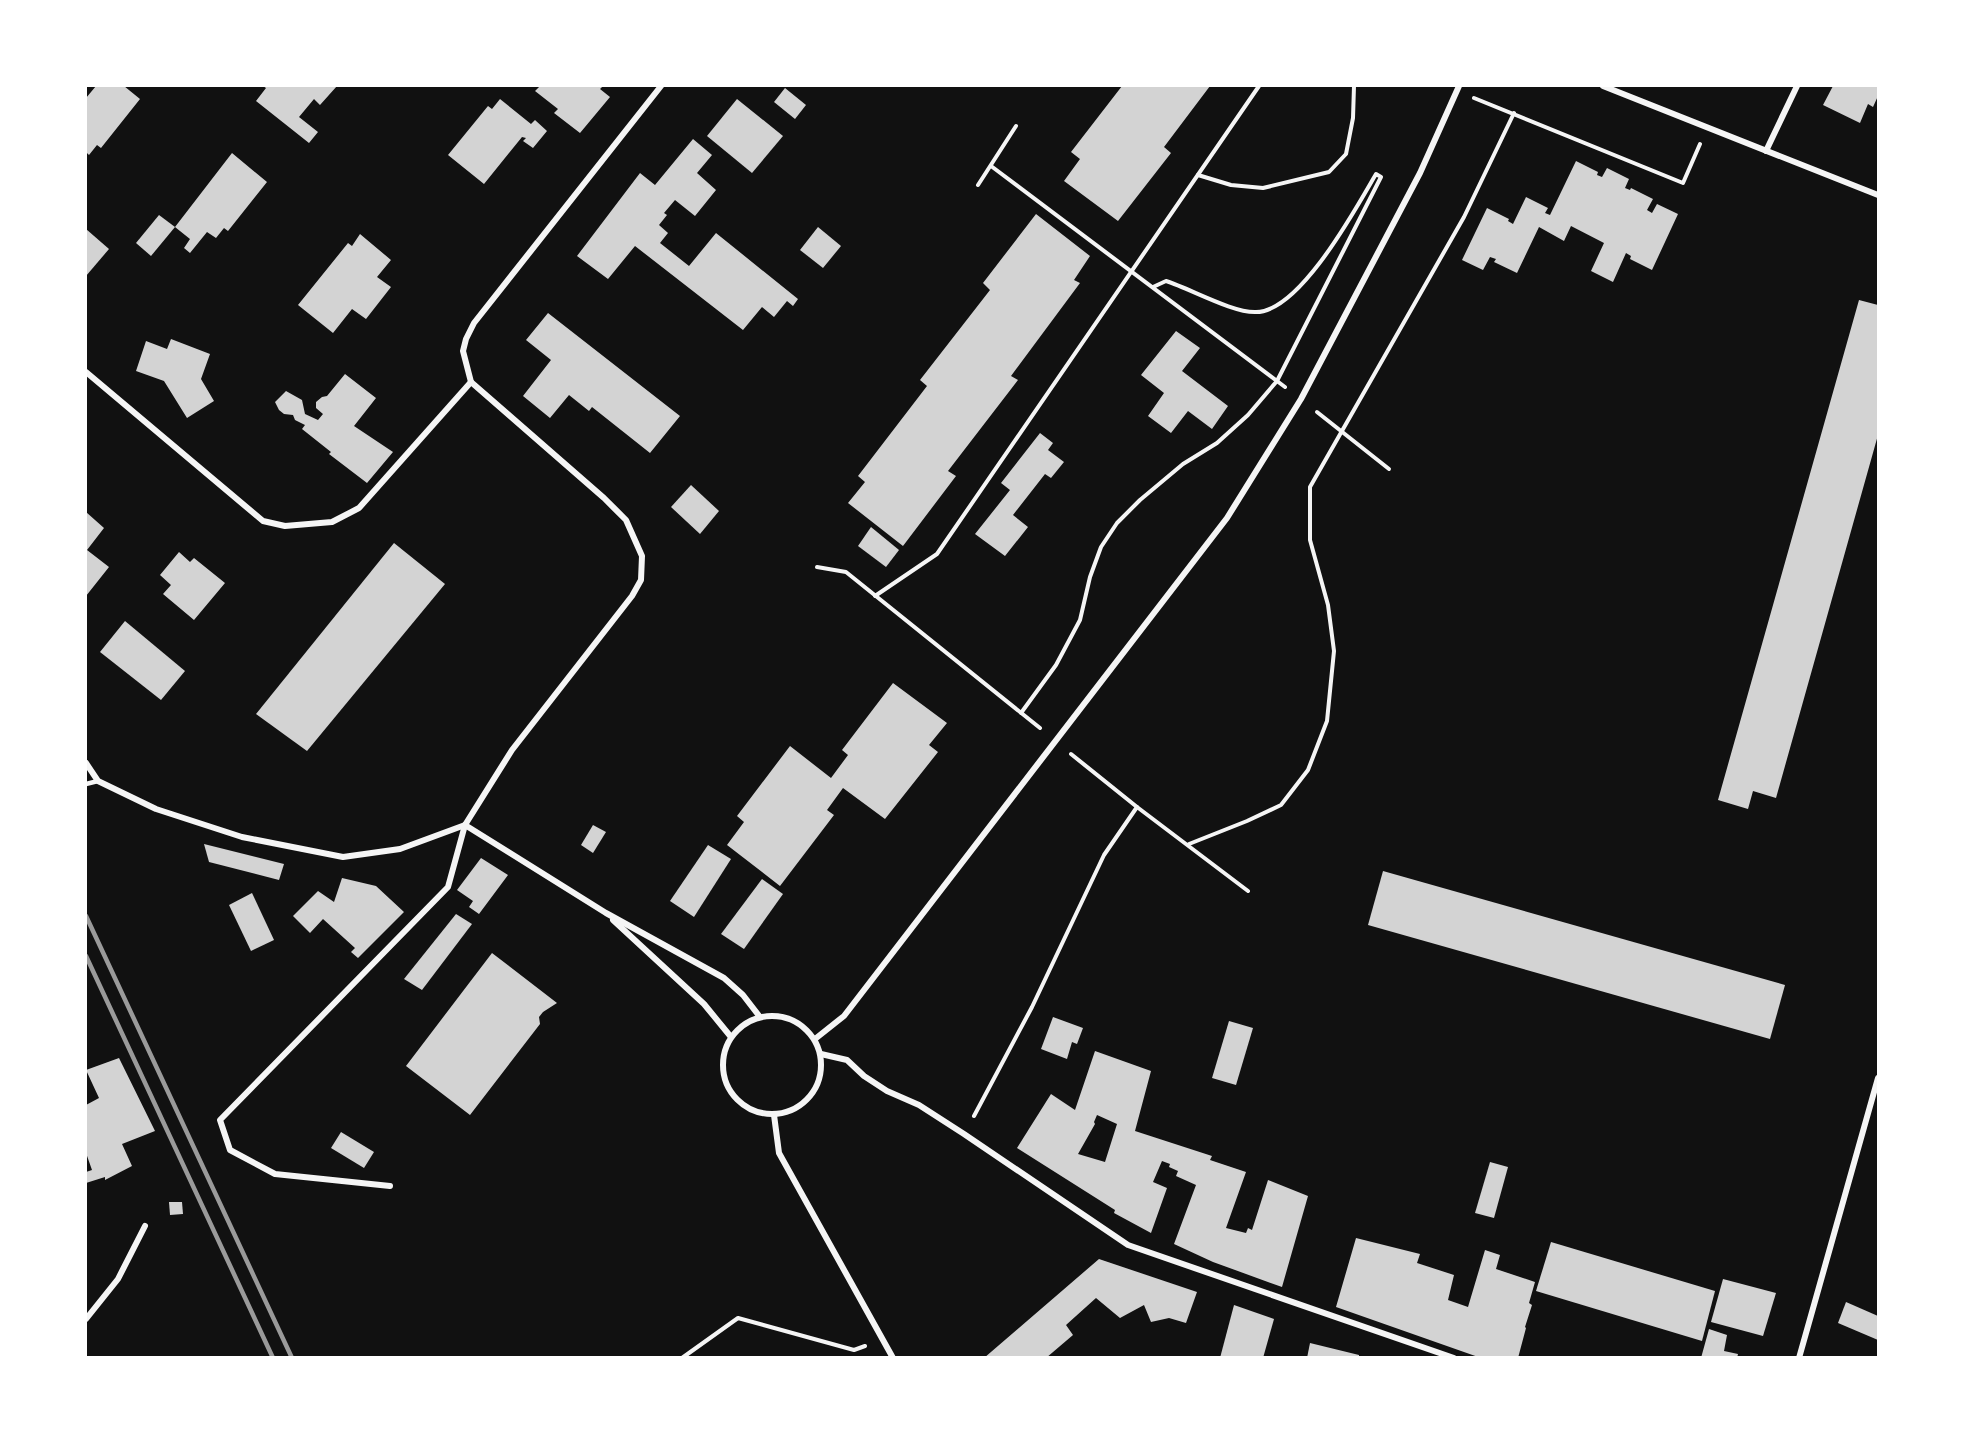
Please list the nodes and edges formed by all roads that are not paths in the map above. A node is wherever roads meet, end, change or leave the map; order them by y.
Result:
1 (661, 86) edge
2 (1604, 86) edge
3 (1797, 86) edge
4 (1458, 88) edge
5 (1766, 151) junction
6 (1878, 195) edge
7 (86, 372) edge
8 (471, 382) junction
9 (86, 763) edge
10 (98, 780) junction
11 (86, 784) edge
12 (465, 825) junction
13 (606, 913) junction
14 (760, 1017) junction
15 (731, 1037) junction
16 (815, 1039) junction
17 (821, 1054) junction
18 (1878, 1078) edge
19 (774, 1115) junction
20 (390, 1186) dead end
21 (145, 1226) dead end
22 (86, 1319) edge
23 (893, 1358) edge
24 (1454, 1358) edge
25 (1800, 1358) edge

1 - 8 street
2 - 5 street
3 - 5 street
4 - 16 street
5 - 6 street
7 - 8 street
8 - 12 street
9 - 10 street
10 - 11 lane
10 - 12 street
12 - 13 street
12 - 20 street
13 - 14 street
13 - 15 street
14 - 15 street
14 - 16 street
15 - 19 street
16 - 17 street
17 - 19 street
17 - 24 street
18 - 25 street
19 - 23 street
21 - 22 street

